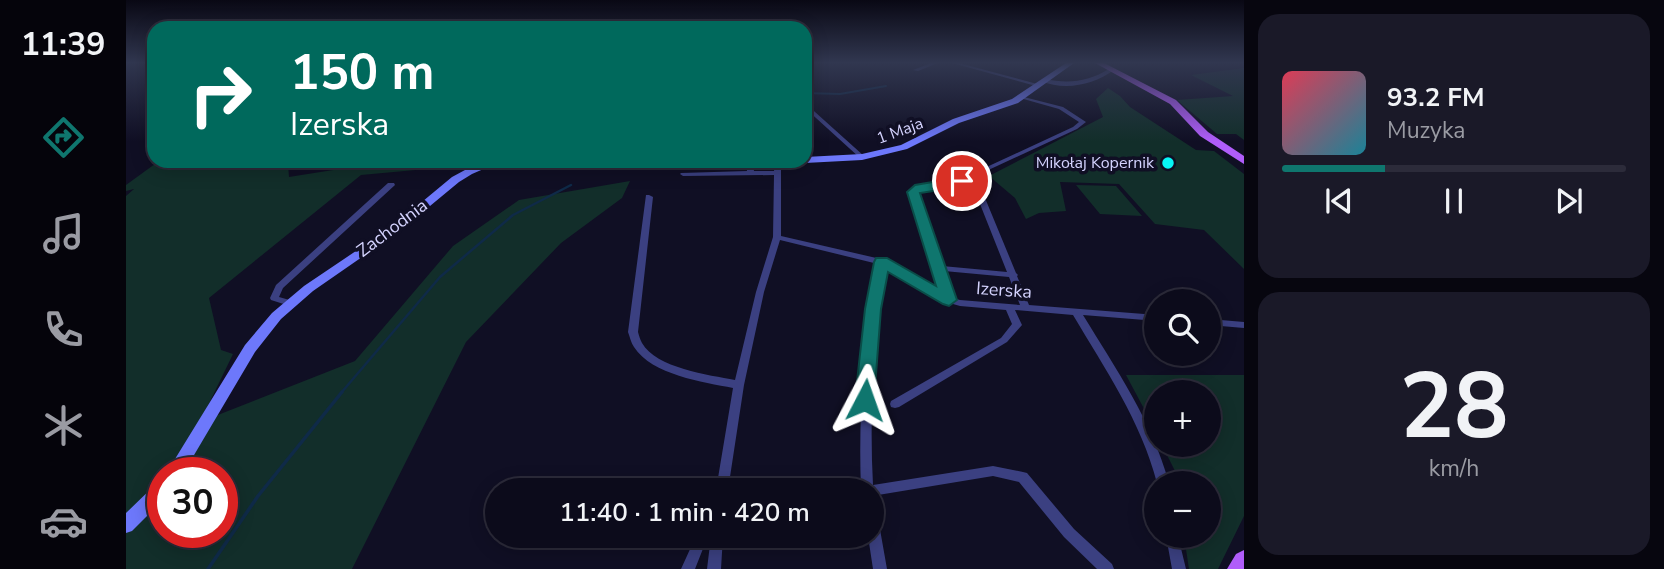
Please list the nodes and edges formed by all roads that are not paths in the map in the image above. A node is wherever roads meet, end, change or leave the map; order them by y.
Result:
1 (1032, 90) edge
2 (1150, 90) edge
3 (1022, 97) junction
4 (812, 111) edge
5 (862, 157) junction
6 (812, 160) edge
7 (1244, 161) edge
8 (472, 168) edge
9 (750, 168) edge
10 (778, 168) edge
11 (751, 173) junction
12 (778, 173) junction
13 (683, 174) dead end
14 (961, 184) junction
15 (391, 185) dead end
16 (649, 197) dead end
17 (777, 237) junction
18 (882, 262) junction
19 (938, 268) junction
20 (1014, 275) junction
21 (949, 300) junction
22 (290, 303) junction
23 (1009, 306) junction
24 (1026, 308) junction
25 (1076, 312) junction
26 (1144, 317) edge
27 (1221, 323) edge
28 (1244, 325) edge
29 (739, 385) junction
30 (895, 404) dead end
31 (183, 457) edge
32 (1159, 471) edge
33 (724, 478) edge
34 (868, 478) edge
35 (884, 489) edge
36 (147, 504) edge
37 (126, 525) edge
38 (697, 548) edge
39 (717, 548) edge
40 (877, 548) edge
41 (1175, 548) edge
42 (1244, 561) edge
43 (688, 569) edge
44 (714, 569) edge
45 (880, 569) edge
46 (1107, 569) edge
47 (1179, 569) edge
48 (1238, 569) edge

1 - 3 street, 1 Maja
2 - 7 main road
3 - 5 street, 1 Maja
3 - 14 street
4 - 5 street
5 - 6 street, 1 Maja
8 - 22 street, Zachodnia
9 - 11 street
10 - 12 street
11 - 12 street
11 - 13 street
12 - 17 street
14 - 19 street
14 - 20 street
15 - 22 street, Zachodnia
16 - 29 street
17 - 18 street, Izerska
17 - 29 street
18 - 21 street, Izerska
18 - 34 street
19 - 20 street
19 - 21 street
20 - 24 street
21 - 23 street, Izerska
22 - 31 street, Zachodnia
23 - 24 street, Izerska
23 - 30 street
24 - 25 street, Izerska
25 - 26 street, Izerska
25 - 32 street
27 - 28 street
29 - 33 street
35 - 46 street
36 - 37 street
38 - 43 street
39 - 44 street
40 - 45 street
41 - 47 street
42 - 48 main road

